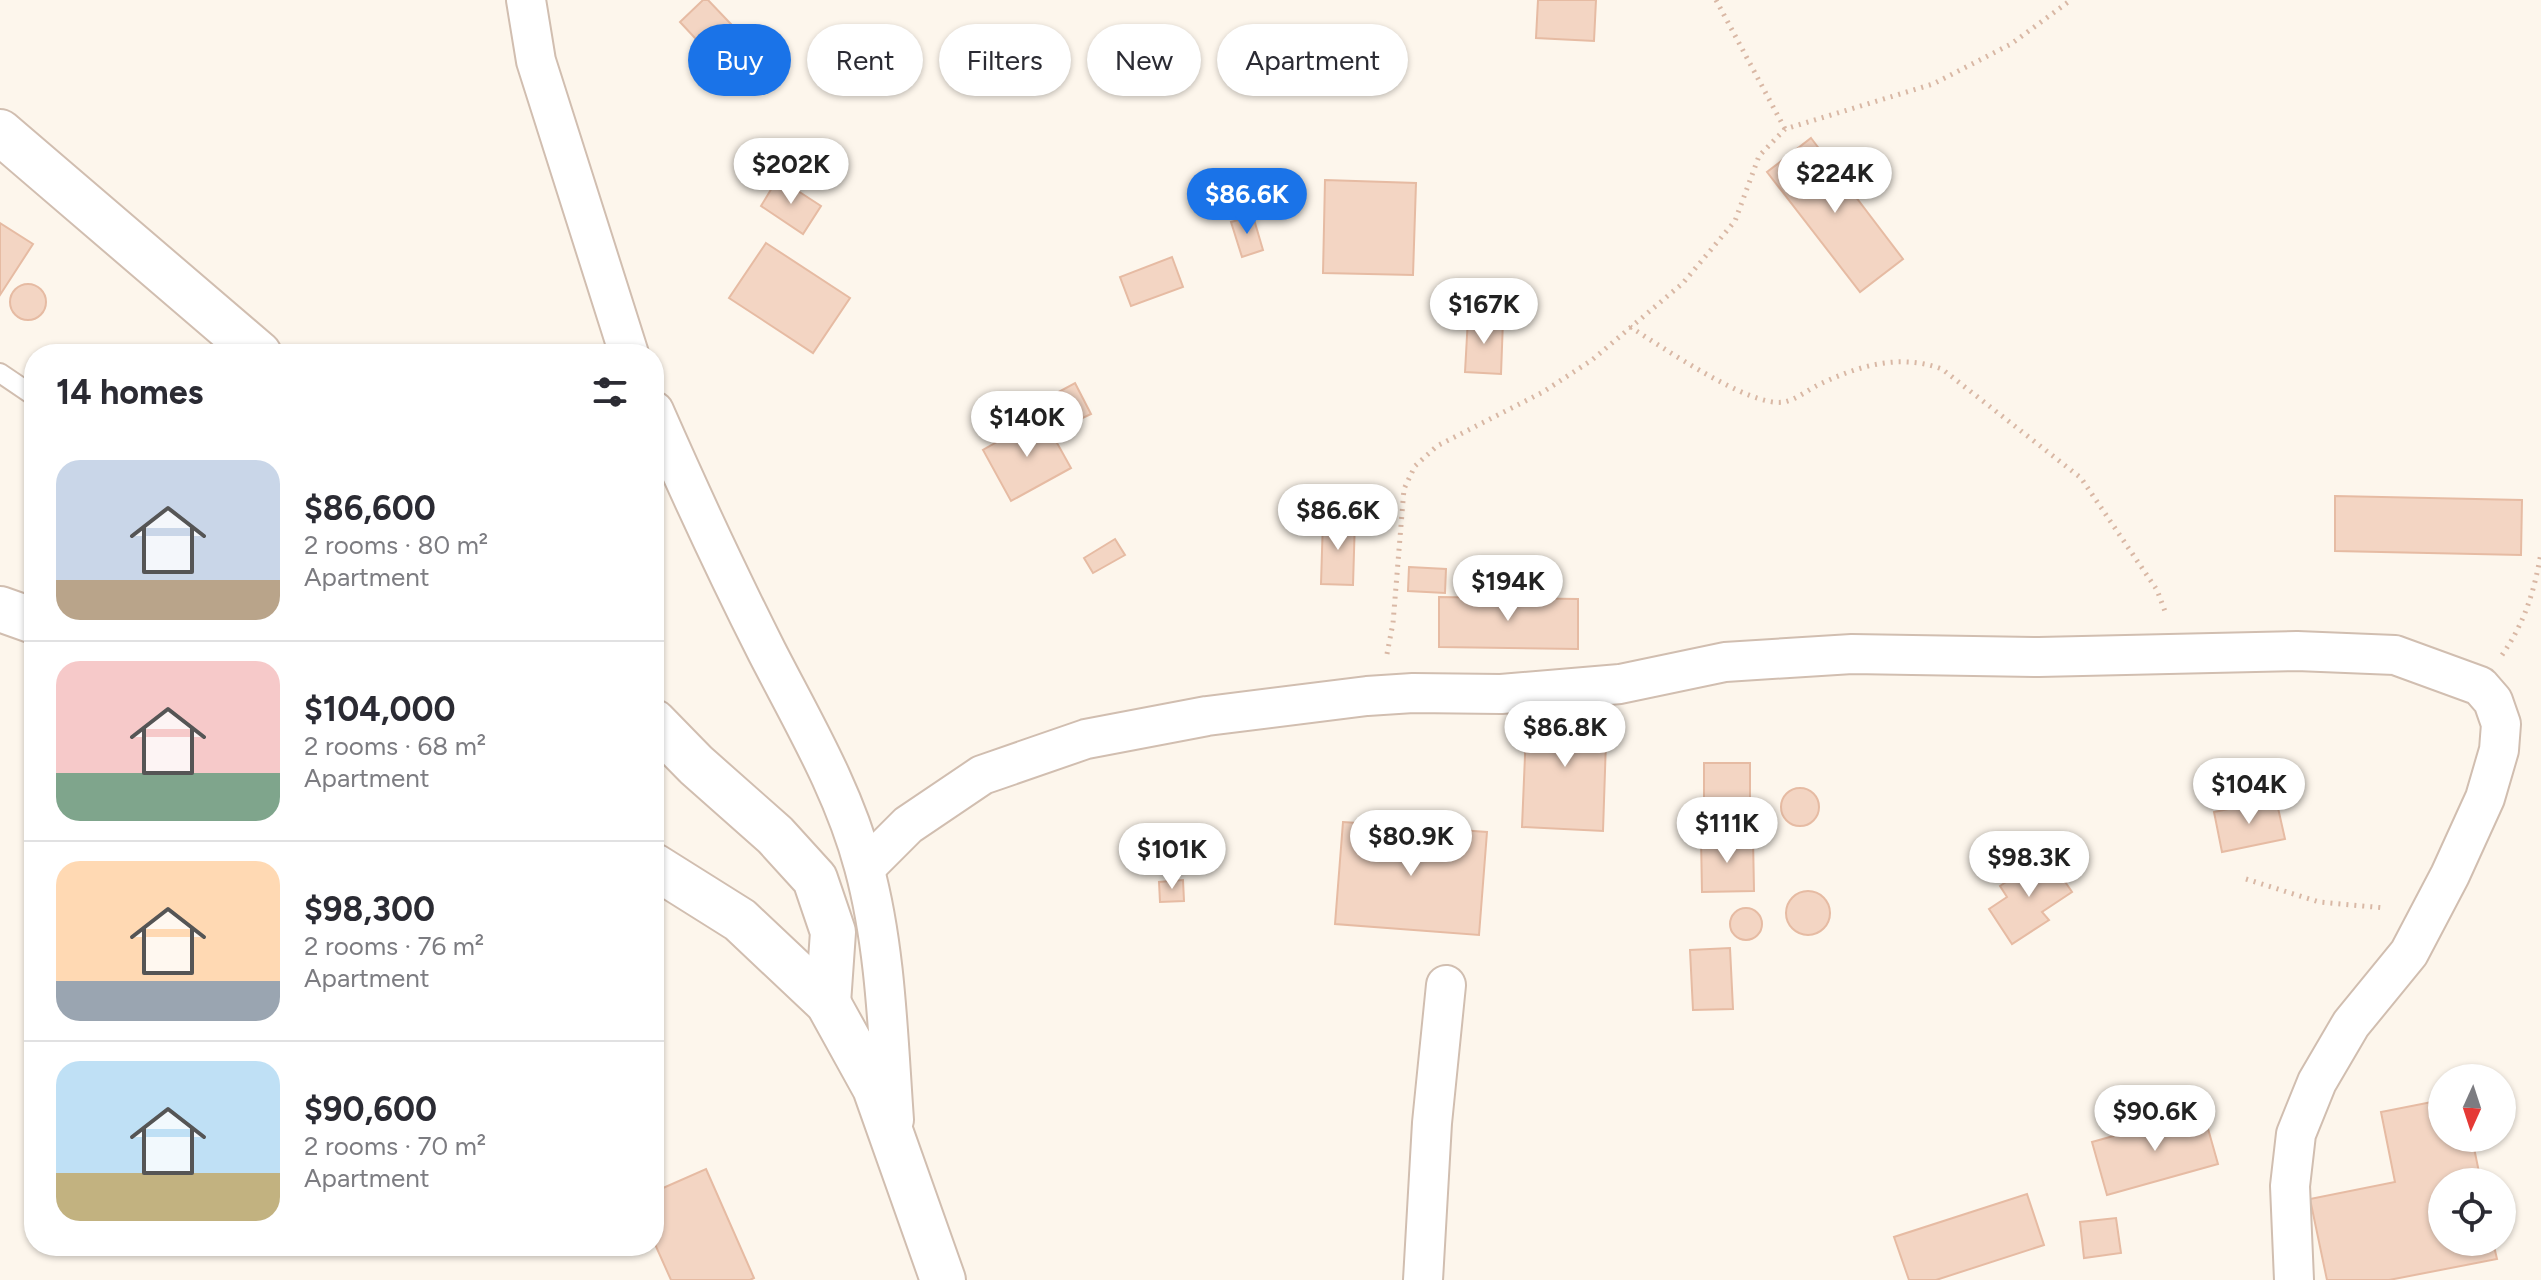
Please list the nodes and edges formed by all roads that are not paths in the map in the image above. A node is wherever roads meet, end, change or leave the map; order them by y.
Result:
1 (526, 0) edge
2 (0, 132) edge
3 (247, 344) edge
4 (626, 344) edge
5 (0, 373) edge
6 (24, 389) edge
7 (664, 434) edge
8 (0, 609) edge
9 (24, 617) edge
10 (664, 732) edge
11 (865, 868) junction
12 (664, 872) edge
13 (1446, 985) dead end
14 (828, 1003) junction
15 (896, 1142) junction
16 (943, 1280) edge
17 (1423, 1280) edge
18 (2294, 1280) edge

1 - 4 street
2 - 3 street
5 - 6 lane
7 - 11 street
8 - 9 street
10 - 14 street
11 - 15 street
11 - 18 street
12 - 14 street
13 - 17 street
14 - 15 street
15 - 16 street

